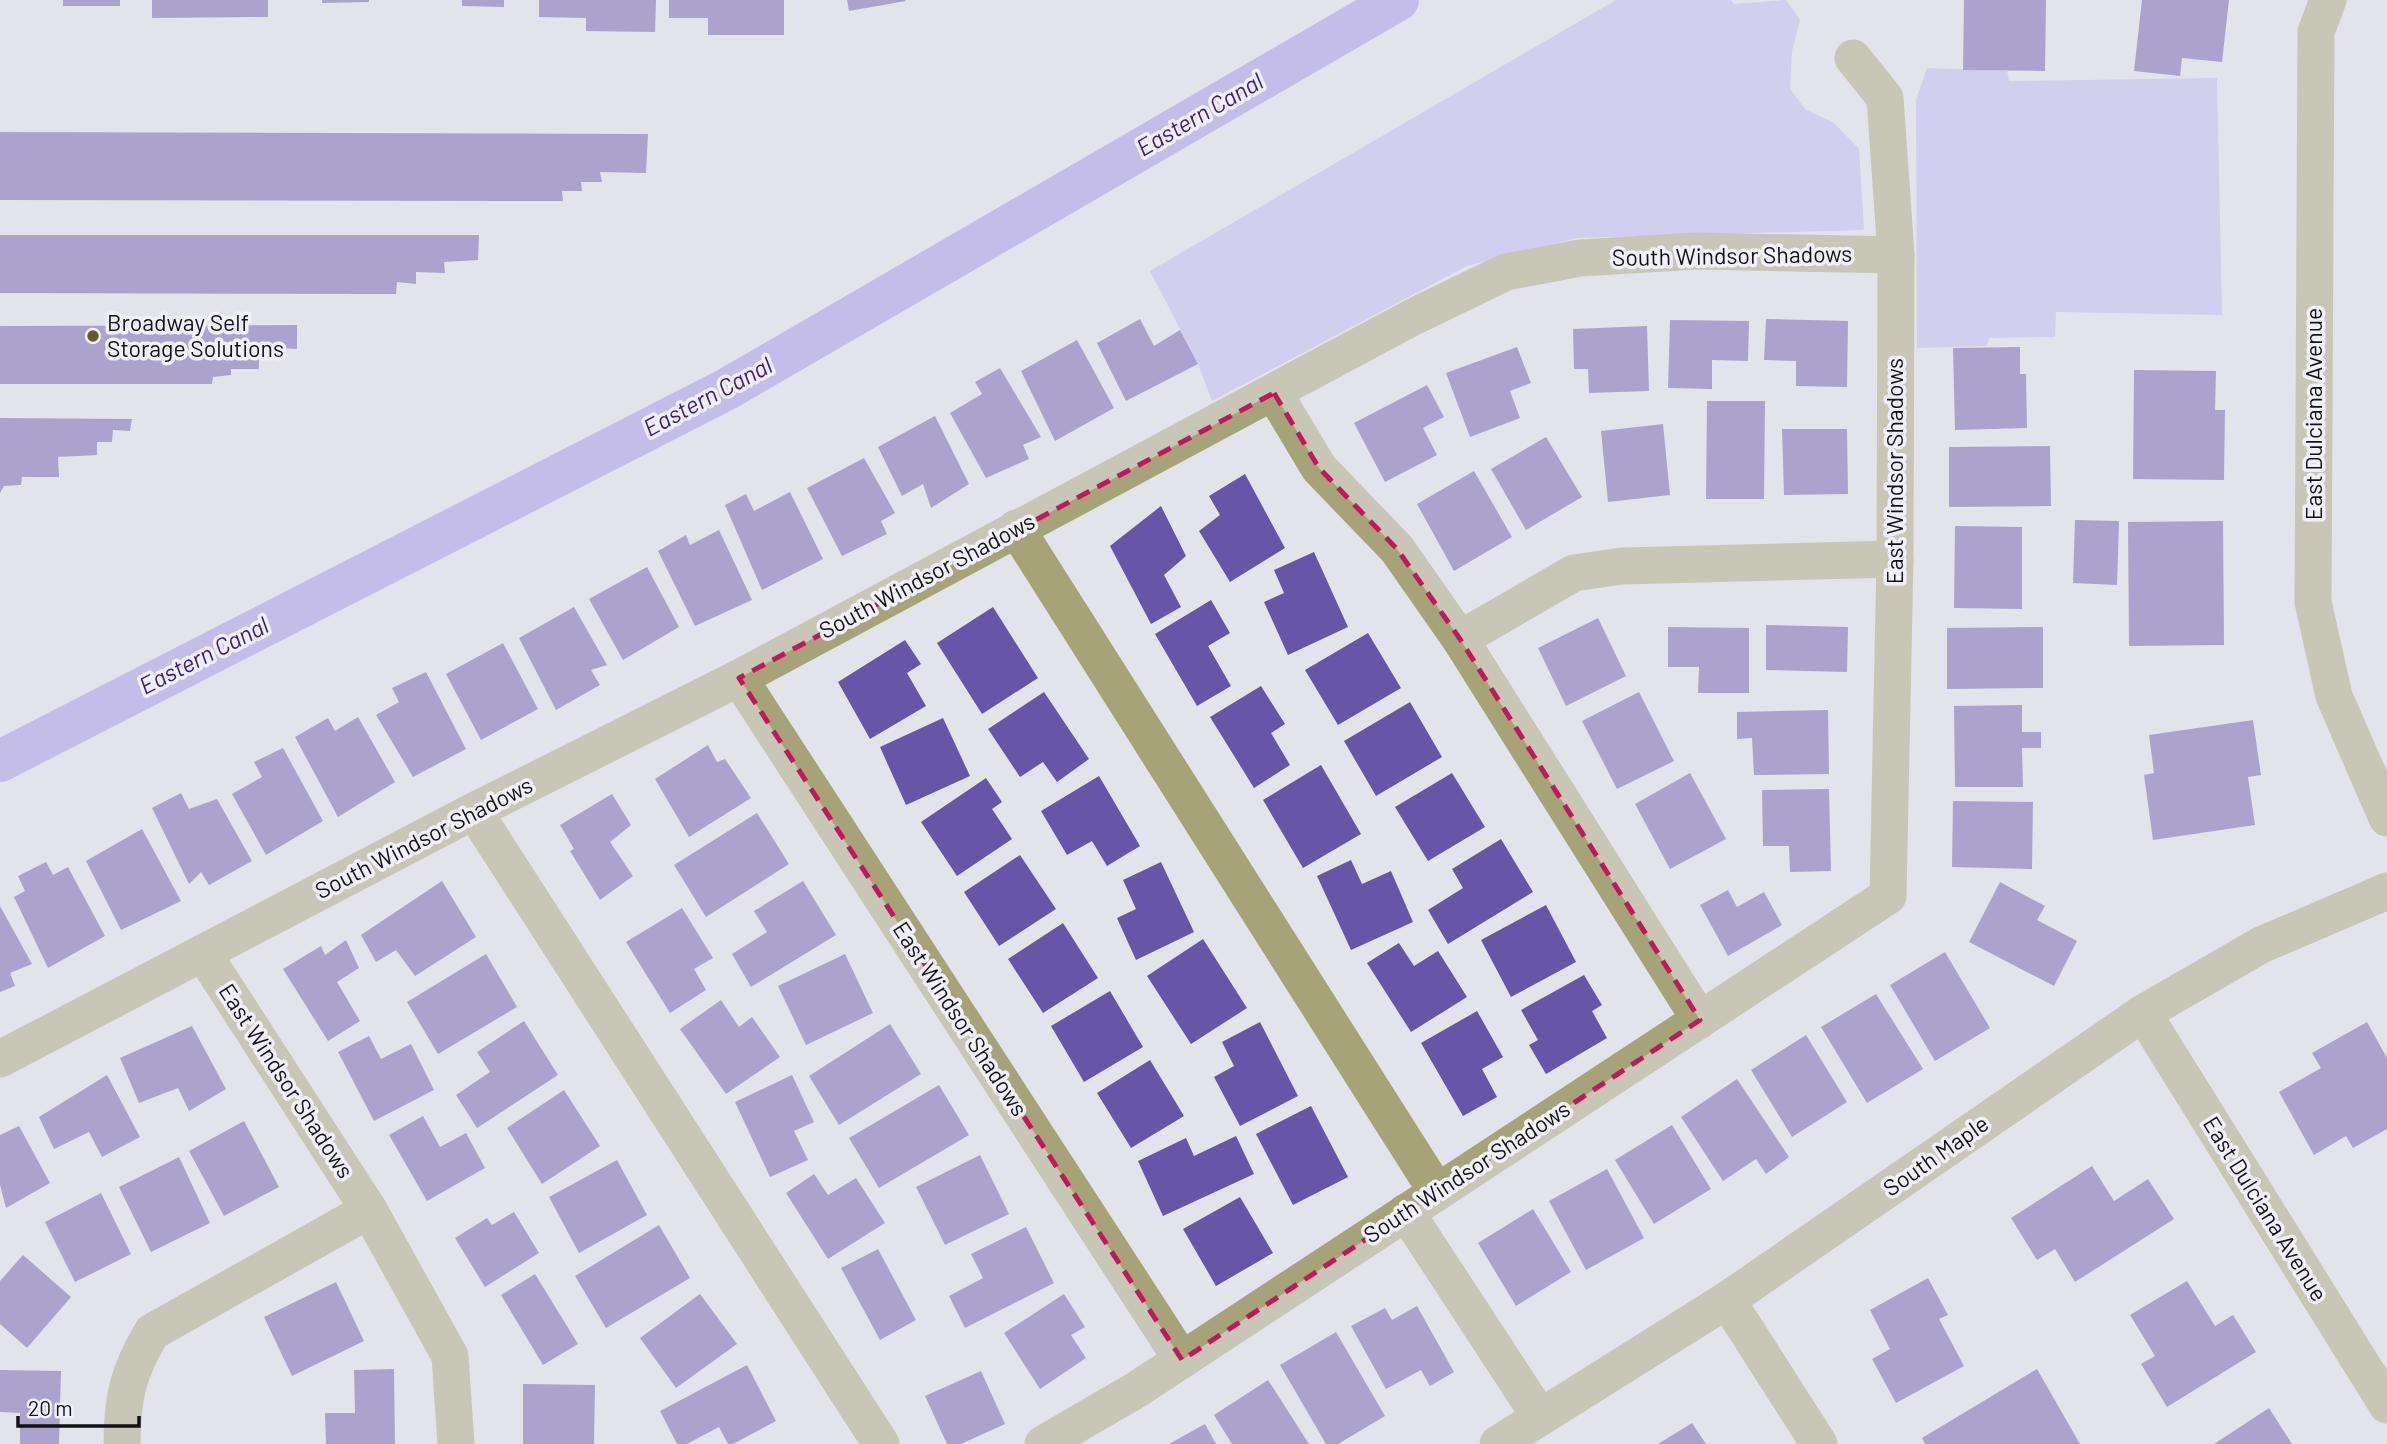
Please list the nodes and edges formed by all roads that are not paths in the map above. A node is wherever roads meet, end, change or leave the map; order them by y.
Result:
1 (2328, 0) edge
2 (1853, 58) dead end
3 (1896, 255) junction
4 (1274, 393) junction
5 (1016, 528) junction
6 (1895, 559) junction
7 (1460, 639) junction
8 (739, 678) junction
9 (474, 811) junction
10 (2387, 818) edge
11 (2387, 891) edge
12 (1888, 896) joint
13 (203, 953) junction
14 (2143, 1013) junction
15 (1700, 1020) junction
16 (0, 1059) edge
17 (1437, 1192) junction
18 (369, 1210) junction
19 (1406, 1212) junction
20 (1727, 1300) junction
21 (1182, 1360) junction
22 (2387, 1405) edge
23 (1539, 1417) junction
24 (122, 1444) edge
25 (456, 1444) edge
26 (881, 1444) edge
27 (1043, 1444) edge
28 (1498, 1444) edge
29 (1819, 1444) edge

1 - 10 street, East Dulciana Avenue
2 - 3 street, East Windsor Shadows
3 - 4 street, South Windsor Shadows
3 - 6 street, East Windsor Shadows
4 - 5 street, South Windsor Shadows
4 - 7 street
5 - 8 street, South Windsor Shadows
5 - 17 street
6 - 7 street
6 - 12 street, East Windsor Shadows
7 - 15 street
8 - 9 street, South Windsor Shadows
8 - 21 street, East Windsor Shadows
9 - 13 street, South Windsor Shadows
9 - 26 street
11 - 14 street, South Maple
12 - 15 street, South Windsor Shadows
13 - 16 street, South Windsor Shadows
13 - 18 street, East Windsor Shadows
14 - 20 street, South Maple
14 - 22 street, East Dulciana Avenue
15 - 17 street, South Windsor Shadows
17 - 19 street, South Windsor Shadows
18 - 24 street
18 - 25 street, East Windsor Shadows
19 - 21 street, South Windsor Shadows
19 - 23 street
20 - 23 street, South Maple
20 - 29 street
21 - 27 street, South Windsor Shadows
23 - 28 street, South Maple

